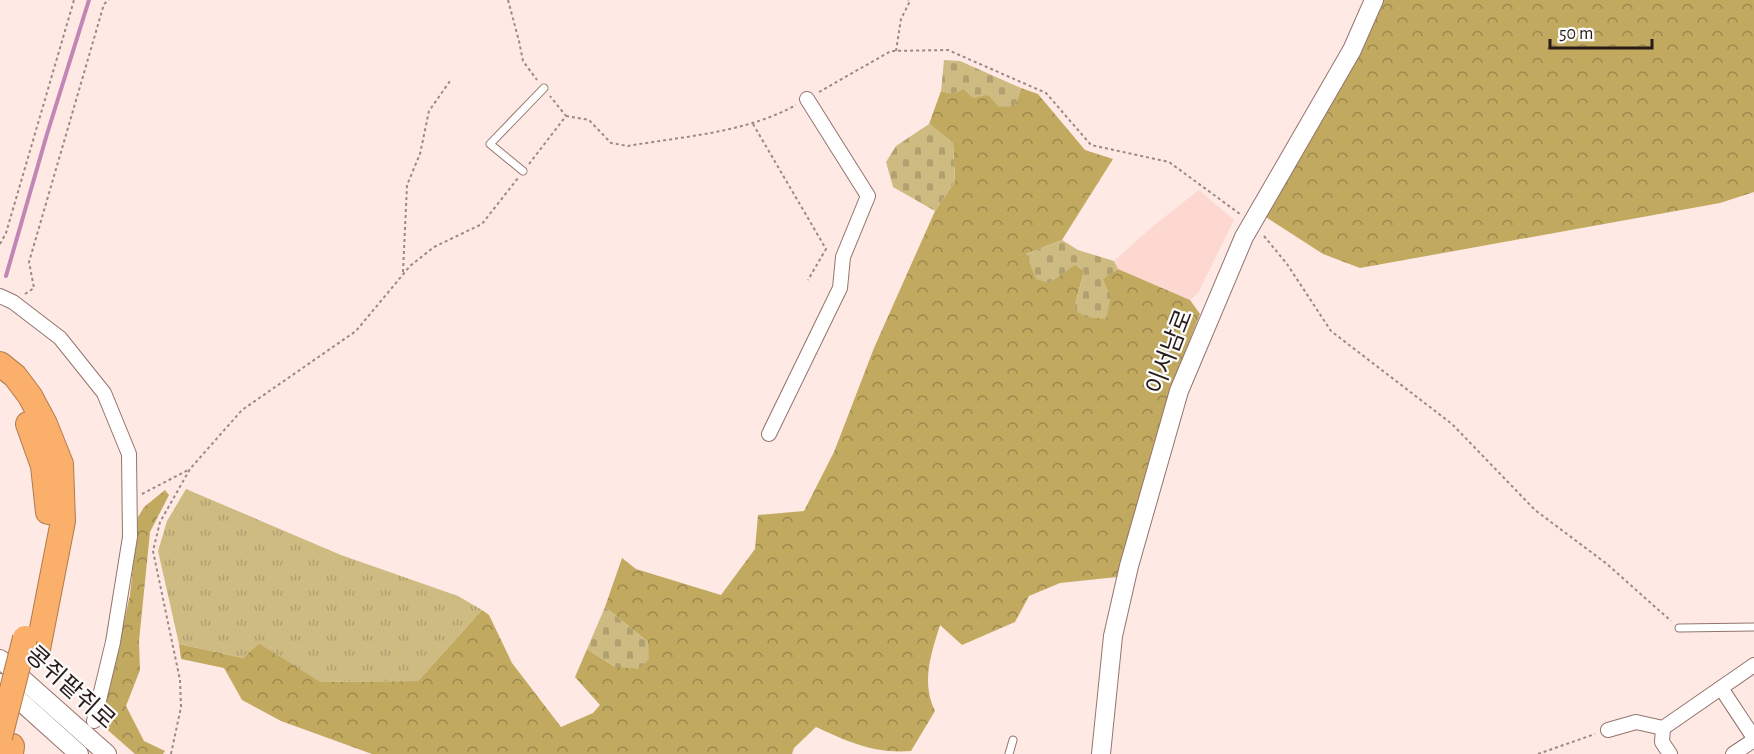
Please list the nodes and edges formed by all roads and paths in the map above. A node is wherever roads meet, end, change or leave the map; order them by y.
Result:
1 (74, 0) edge
2 (109, 0) edge
3 (508, 0) edge
4 (908, 0) edge
5 (1374, 0) edge
6 (896, 51) junction
7 (450, 81) dead end
8 (544, 88) junction
9 (807, 99) junction
10 (566, 116) junction
11 (753, 124) junction
12 (523, 171) junction
13 (1252, 222) junction
14 (0, 244) edge
15 (404, 274) junction
16 (808, 280) dead end
17 (0, 296) edge
18 (13, 302) junction
19 (0, 364) edge
20 (0, 382) edge
21 (769, 434) dead end
22 (190, 469) junction
23 (130, 500) junction
24 (1754, 627) edge
25 (1679, 628) joint
26 (32, 643) junction
27 (0, 659) edge
28 (1754, 665) edge
29 (0, 683) edge
30 (1721, 688) junction
31 (94, 721) dead end
32 (1663, 728) junction
33 (1608, 730) joint
34 (1754, 739) edge
35 (1013, 740) dead end
36 (8, 746) edge
37 (79, 754) edge
38 (108, 754) edge
39 (171, 754) edge
40 (1009, 754) edge
41 (1101, 754) edge
42 (1538, 754) edge
43 (1670, 754) edge
44 (1733, 754) edge

1 - 14 path
2 - 18 path
3 - 8 path
4 - 6 path
5 - 13 main road, 이서남로
6 - 9 path
6 - 13 path
7 - 15 path
8 - 10 path
8 - 12 lane
9 - 11 path
9 - 21 street
10 - 11 path
10 - 12 path
11 - 16 path
12 - 15 path
13 - 25 path
13 - 41 main road, 이서남로
15 - 22 path
17 - 18 street
18 - 23 street
19 - 26 highway
20 - 26 highway
22 - 23 path
22 - 39 path
23 - 31 street
24 - 25 lane
26 - 36 highway, bridge
27 - 38 main road, 콩쥐팥쥐로
28 - 30 street
29 - 37 main road, 콩쥐팥쥐로
30 - 32 street
30 - 34 street
32 - 33 street
32 - 43 street
33 - 42 path
34 - 44 street
35 - 40 lane

